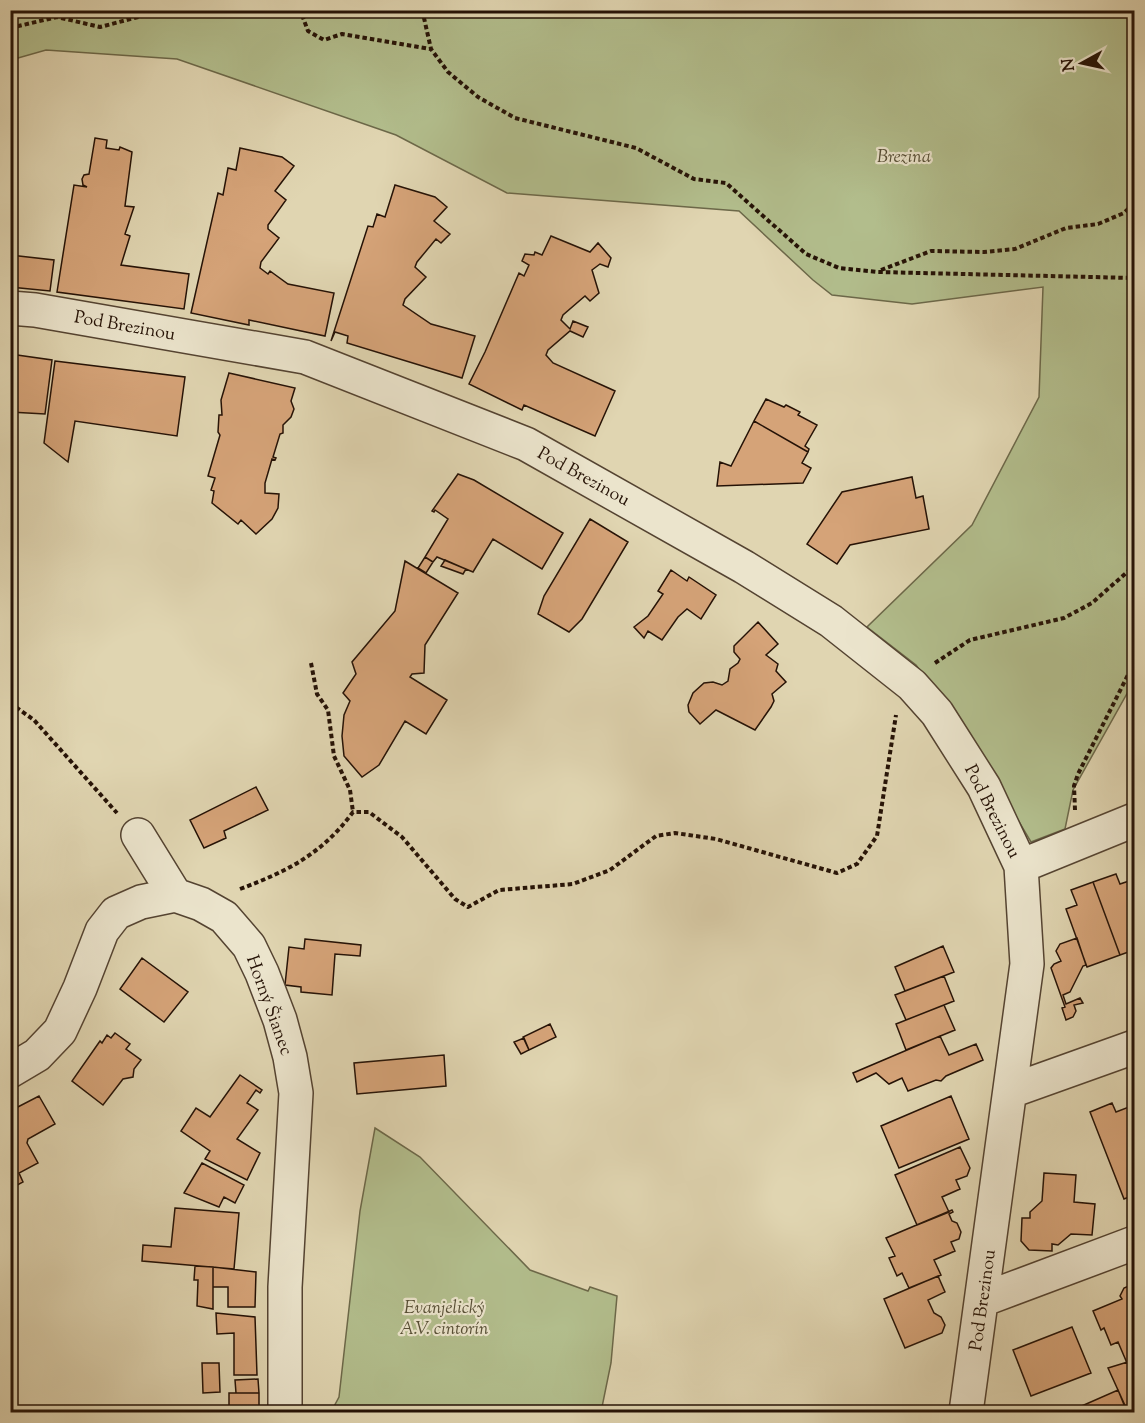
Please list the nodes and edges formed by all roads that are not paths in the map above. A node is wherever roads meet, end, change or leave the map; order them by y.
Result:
1 (10, 308) edge
2 (1134, 820) edge
3 (138, 835) road end
4 (1021, 866) junction
5 (175, 895) junction
6 (1134, 1047) edge
7 (10, 1071) edge
8 (1011, 1091) junction
9 (1134, 1243) edge
10 (982, 1300) junction
11 (285, 1413) edge
12 (966, 1413) edge

1 - 4 street, Pod Brezinou
2 - 4 street, Pod Brezinou
3 - 5 street
4 - 8 street, Pod Brezinou
5 - 7 street
5 - 11 street, Horný Šianec
6 - 8 street
8 - 10 street, Pod Brezinou
9 - 10 street
10 - 12 street, Pod Brezinou

